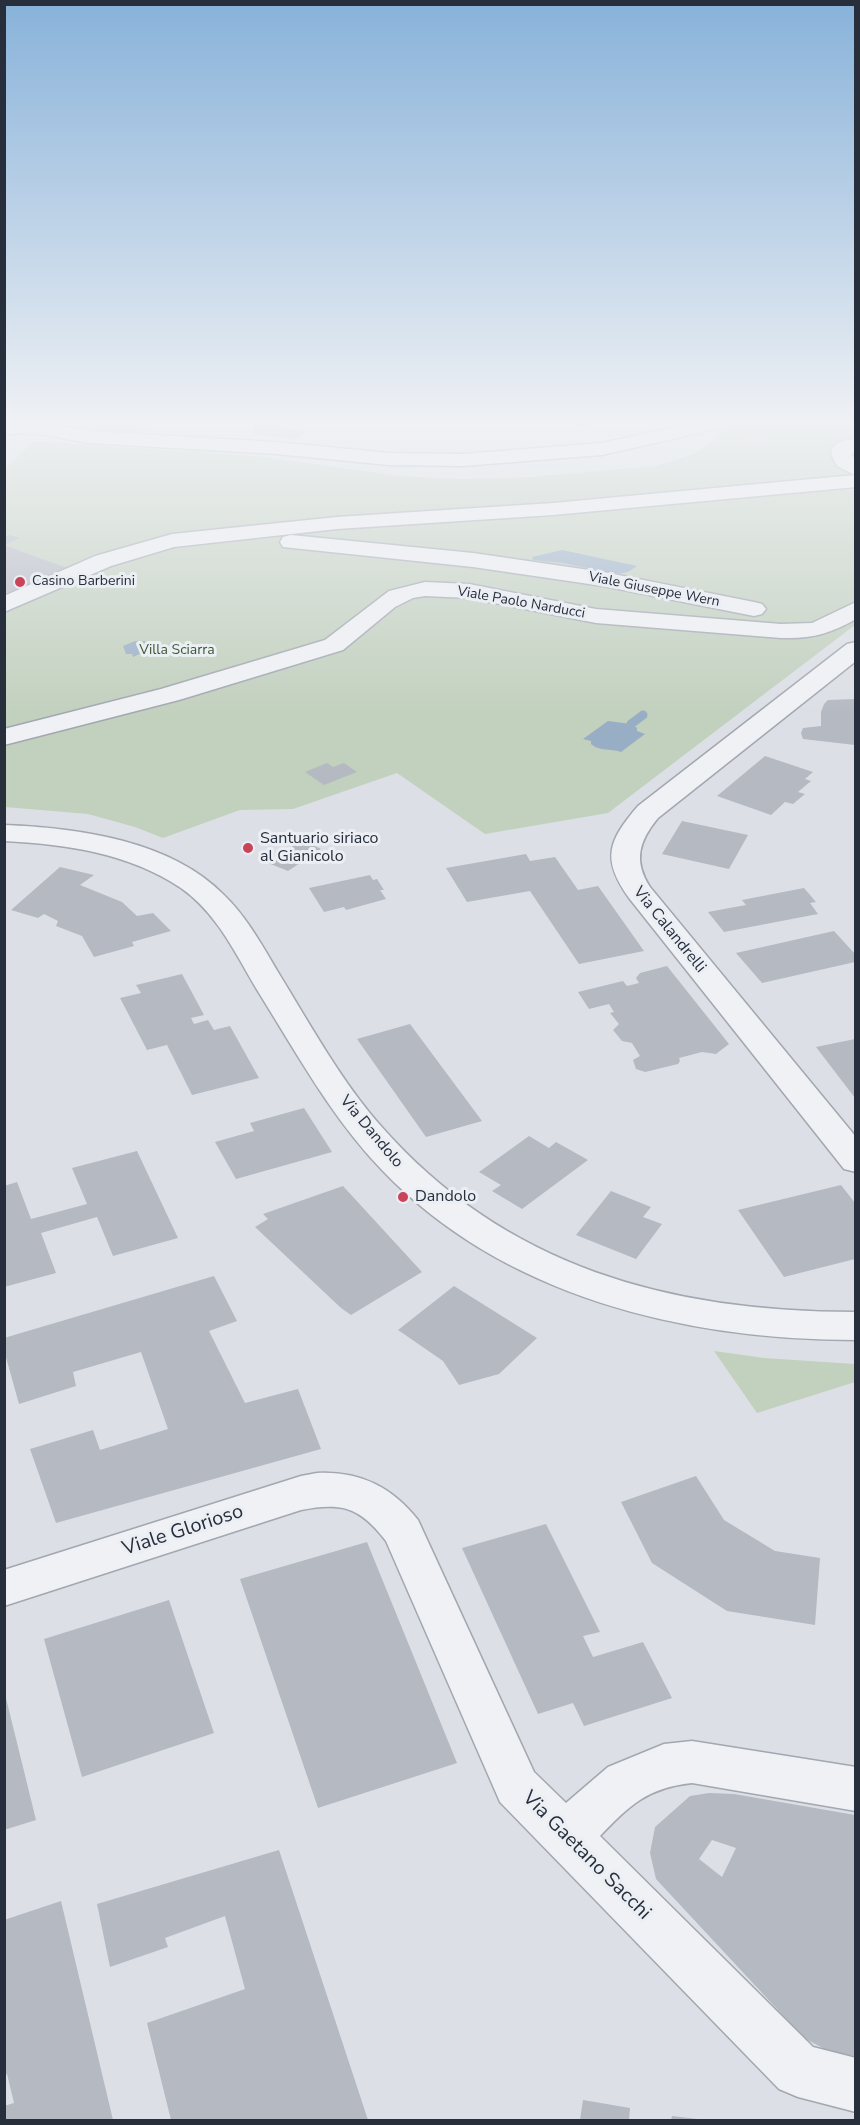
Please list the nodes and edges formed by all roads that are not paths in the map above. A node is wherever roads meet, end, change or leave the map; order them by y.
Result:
1 (411, 518) edge
2 (246, 533) junction
3 (4, 605) edge
4 (855, 609) edge
5 (816, 630) junction
6 (855, 650) edge
7 (4, 737) edge
8 (4, 833) edge
9 (855, 1161) edge
10 (855, 1326) edge
11 (362, 1494) joint
12 (6, 1583) edge
13 (855, 1789) edge
14 (566, 1837) junction
15 (855, 2085) edge

1 - 2 street
2 - 3 street
2 - 5 street, Viale Giuseppe Wern
4 - 5 street
5 - 6 street, Viale Giuseppe Wern
5 - 7 street, Viale Paolo Narducci
6 - 9 street, Via Calandrelli
8 - 10 street, Via Dandolo
11 - 12 street, Viale Glorioso
11 - 14 street, Via Gaetano Sacchi
13 - 14 street
14 - 15 street, Via Gaetano Sacchi

